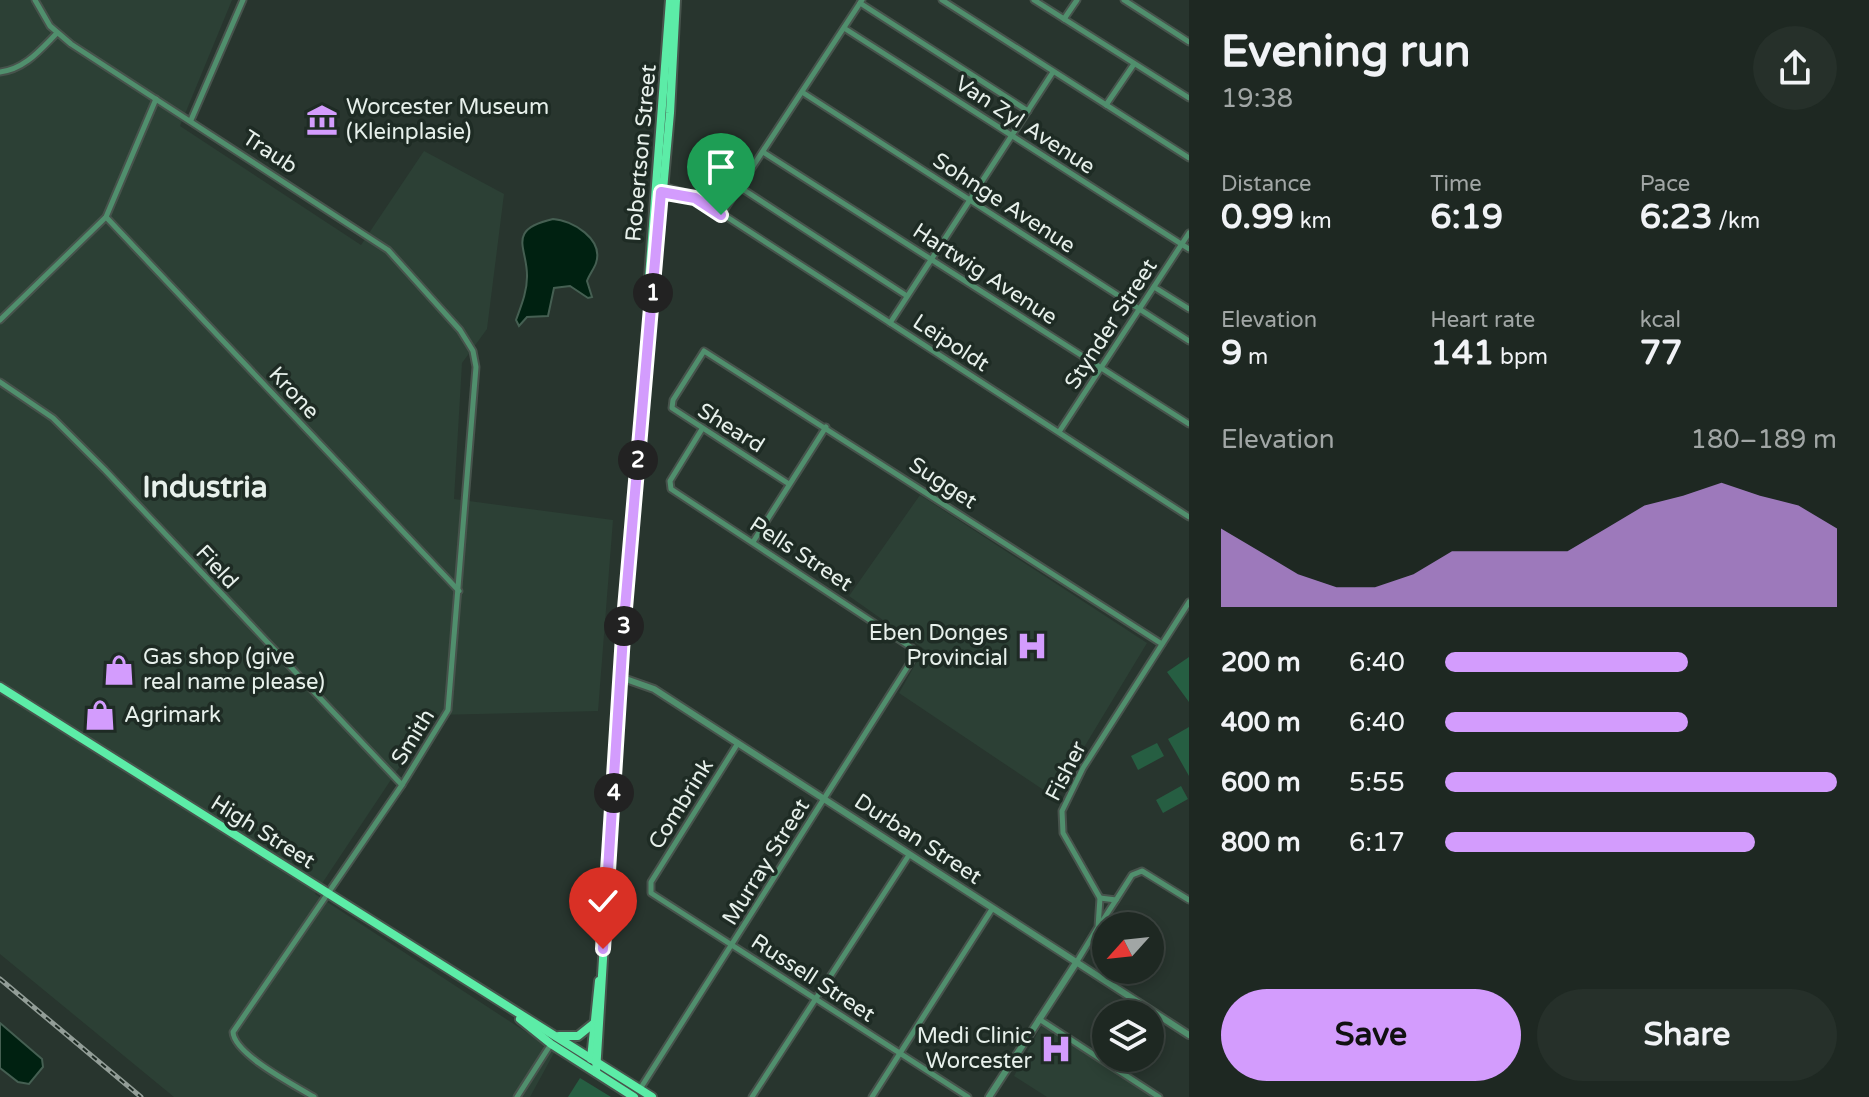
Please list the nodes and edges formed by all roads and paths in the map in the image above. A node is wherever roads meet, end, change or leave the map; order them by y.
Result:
1 (35, 0) edge
2 (243, 0) edge
3 (670, 0) edge
4 (676, 0) edge
5 (942, 0) edge
6 (1034, 0) edge
7 (1077, 0) edge
8 (1124, 0) edge
9 (861, 1) edge
10 (1064, 19) junction
11 (844, 28) junction
12 (57, 33) junction
13 (1189, 42) edge
14 (1134, 64) junction
15 (0, 72) edge
16 (1053, 72) junction
17 (802, 92) junction
18 (1189, 98) edge
19 (156, 99) junction
20 (1106, 105) junction
21 (1028, 111) junction
22 (191, 120) junction
23 (1012, 136) junction
24 (763, 152) junction
25 (1189, 158) edge
26 (740, 188) junction
27 (658, 189) junction
28 (970, 200) junction
29 (721, 215) junction
30 (106, 217) junction
31 (1189, 233) edge
32 (1182, 244) junction
33 (1189, 249) edge
34 (932, 259) junction
35 (1154, 287) junction
36 (907, 296) junction
37 (1140, 309) junction
38 (1189, 309) edge
39 (0, 320) edge
40 (890, 323) junction
41 (1189, 341) edge
42 (473, 351) joint
43 (705, 351) joint
44 (1101, 368) junction
45 (0, 382) edge
46 (1189, 424) edge
47 (826, 427) junction
48 (702, 429) junction
49 (1059, 432) junction
50 (789, 484) junction
51 (1189, 517) edge
52 (753, 542) junction
53 (459, 591) junction
54 (1189, 602) edge
55 (1162, 644) junction
56 (915, 651) joint
57 (623, 677) junction
58 (0, 687) edge
59 (738, 743) junction
60 (402, 785) junction
61 (824, 799) junction
62 (909, 855) junction
63 (651, 882) joint
64 (327, 893) junction
65 (1100, 898) junction
66 (1116, 900) junction
67 (1189, 900) edge
68 (992, 909) junction
69 (1099, 912) edge
70 (1108, 912) edge
71 (1092, 937) edge
72 (732, 945) junction
73 (1076, 963) junction
74 (602, 966) junction
75 (817, 999) junction
76 (507, 1008) junction
77 (1039, 1019) junction
78 (594, 1022) junction
79 (554, 1035) junction
80 (1189, 1035) edge
81 (551, 1044) junction
82 (900, 1054) junction
83 (593, 1065) junction
84 (637, 1093) edge
85 (314, 1097) edge
86 (517, 1097) edge
87 (652, 1097) edge
88 (752, 1097) edge
89 (872, 1097) edge
90 (968, 1097) edge
91 (989, 1097) edge
92 (1159, 1097) edge

1 - 12 street, Traub
2 - 22 street
3 - 27 main road, Robertson Street
4 - 27 main road, Robertson Street
5 - 16 street
6 - 10 street
7 - 10 street
8 - 13 street
9 - 11 street
9 - 21 street
10 - 14 street
11 - 17 street
11 - 23 street, Van Zyl Avenue
12 - 15 street
12 - 19 street, Traub
14 - 18 street
14 - 20 street
16 - 20 street
16 - 21 street
17 - 24 street
17 - 28 street, Sohnge Avenue
19 - 22 street, Traub
19 - 30 street
20 - 25 street
21 - 23 street
22 - 42 street, Traub
23 - 28 street
23 - 32 street, Van Zyl Avenue
24 - 26 street
24 - 34 street, Hartwig Avenue
26 - 29 street
26 - 36 street
27 - 29 street, Leipoldt
27 - 57 main road, Robertson Street
28 - 34 street
28 - 37 street, Sohnge Avenue
29 - 40 street, Leipoldt
30 - 39 street
30 - 53 street, Krone
31 - 32 street, Stynder Street
32 - 33 street, Van Zyl Avenue
32 - 35 street, Stynder Street
34 - 36 street
34 - 44 street, Hartwig Avenue
35 - 37 street, Stynder Street
35 - 38 street
36 - 40 street
37 - 41 street, Sohnge Avenue
37 - 44 street, Stynder Street
40 - 49 street, Leipoldt
42 - 53 street, Smith
43 - 47 street, Sugget
43 - 48 street, Sheard
44 - 46 street, Hartwig Avenue
44 - 49 street, Stynder Street
45 - 60 street, Field
47 - 50 street
47 - 55 street, Sugget
48 - 50 street, Sheard
48 - 52 street, Pells Street
49 - 51 street, Leipoldt
50 - 52 street
52 - 56 street, Pells Street
53 - 60 street, Smith
54 - 55 street, Fisher
55 - 65 street, Fisher
56 - 61 street, Murray Street
57 - 59 street, Durban Street
57 - 74 main road, Robertson Street
58 - 64 main road, High Street
59 - 61 street, Durban Street
59 - 63 street, Combrink
60 - 64 street, Smith
61 - 62 street, Durban Street
61 - 72 street, Murray Street
62 - 68 street, Durban Street
62 - 75 street
63 - 72 street, Russell Street
64 - 76 main road, High Street
64 - 85 street, Smith
65 - 66 street
65 - 69 street
66 - 67 street
66 - 70 street
68 - 73 street, Durban Street
68 - 82 street
71 - 73 street
72 - 75 street, Russell Street
72 - 84 street, Murray Street
73 - 77 street
73 - 80 street, Durban Street
74 - 78 main road, Robertson Street
74 - 83 main road, Robertson Street
75 - 82 street, Russell Street
75 - 88 street
76 - 79 main road, High Street
76 - 81 main road, High Street
77 - 91 street
77 - 92 street
78 - 79 main road
78 - 83 main road, Robertson Street
79 - 83 main road, High Street
81 - 83 main road, High Street
81 - 86 street
82 - 89 street
82 - 90 street, Russell Street
83 - 84 main road, High Street
84 - 87 main road, High Street

